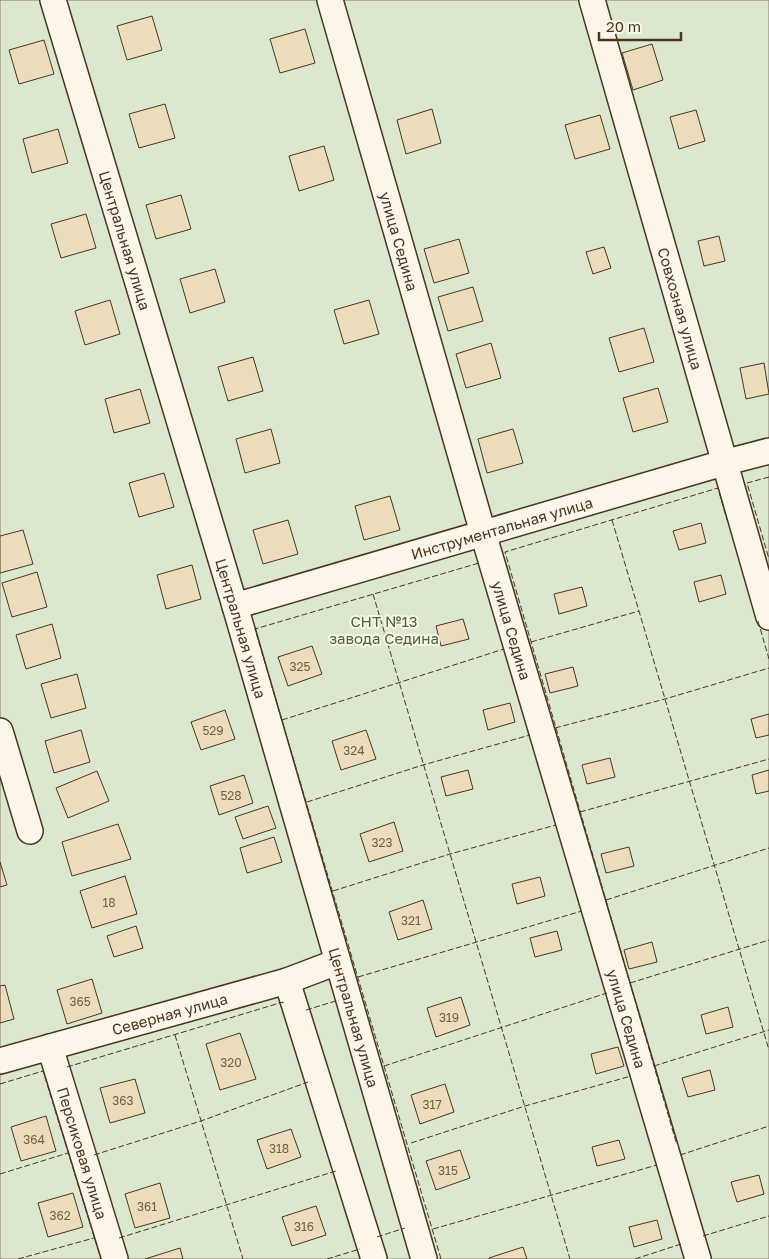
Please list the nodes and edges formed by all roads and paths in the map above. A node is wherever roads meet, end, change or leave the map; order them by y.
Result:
1 (53, 0) edge
2 (330, 0) edge
3 (592, 0) edge
4 (769, 451) edge
5 (724, 462) junction
6 (482, 533) junction
7 (235, 606) junction
8 (769, 617) edge
9 (0, 731) edge
10 (30, 831) dead end
11 (337, 962) junction
12 (288, 981) junction
13 (50, 1047) junction
14 (0, 1062) edge
15 (114, 1259) edge
16 (374, 1259) edge
17 (424, 1259) edge
18 (698, 1259) edge

1 - 7 street, Центральная улица
2 - 6 street, улица Седина
3 - 5 street, Совхозная улица
4 - 5 street, Инструментальная улица
5 - 6 street, Инструментальная улица
5 - 8 street, Совхозная улица
6 - 7 street, Инструментальная улица
6 - 18 street, улица Седина
7 - 11 street, Центральная улица
9 - 10 street
11 - 12 street, Северная улица
11 - 17 street, Центральная улица
12 - 13 street, Северная улица
12 - 16 street
13 - 14 street, Северная улица
13 - 15 street, Персиковая улица

